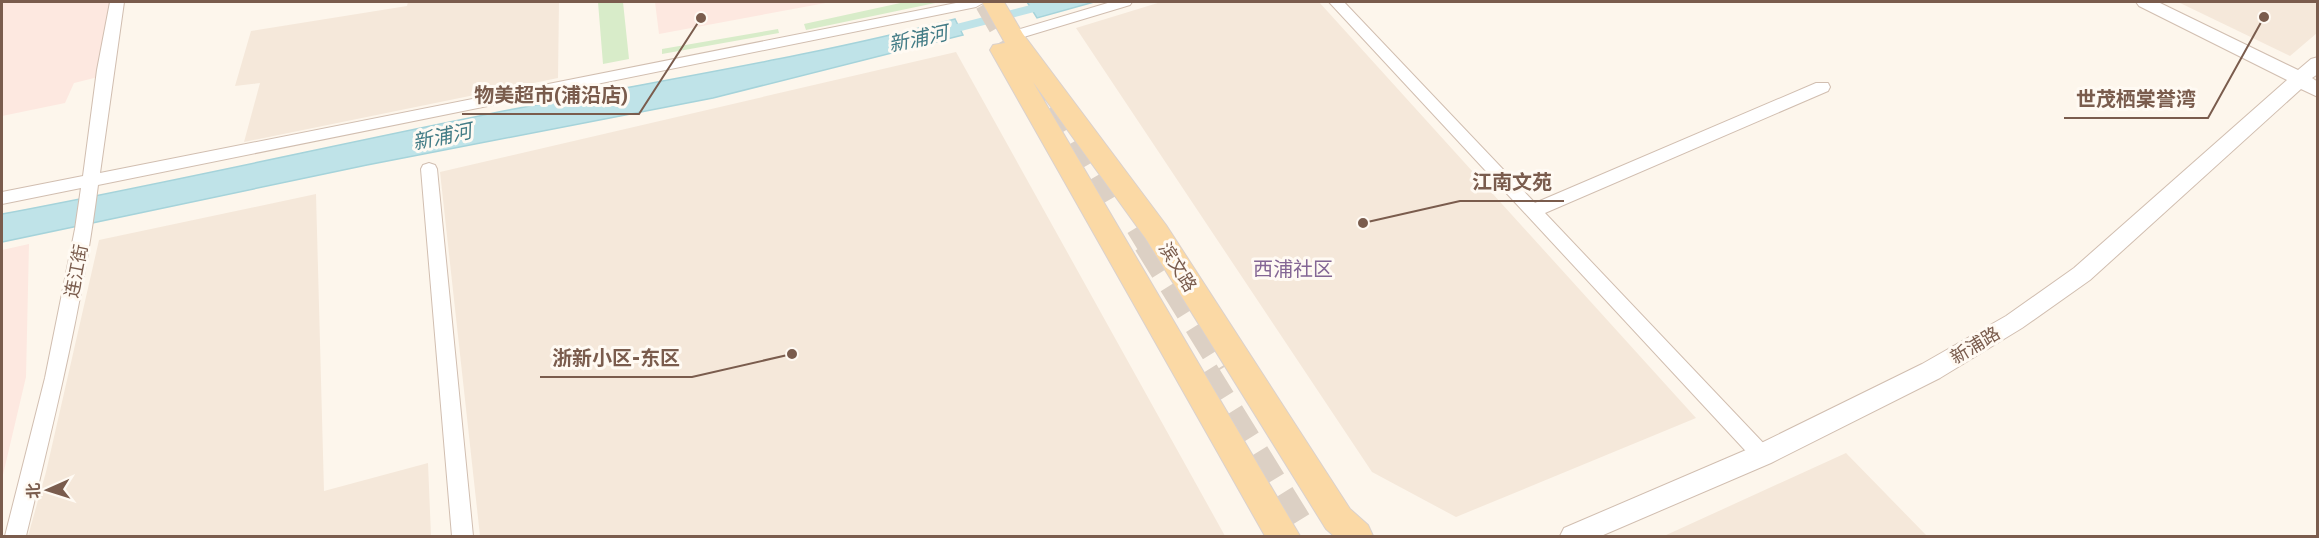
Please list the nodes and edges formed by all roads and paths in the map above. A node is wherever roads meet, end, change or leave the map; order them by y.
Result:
1 (117, 2) edge
2 (981, 2) edge
3 (1125, 2) edge
4 (1336, 2) edge
5 (2145, 2) edge
6 (1004, 37) junction
7 (2318, 63) edge
8 (2311, 84) edge
9 (1822, 87) dead end
10 (429, 170) dead end
11 (89, 183) junction
12 (2, 198) edge
13 (1533, 211) junction
14 (1762, 455) junction
15 (15, 537) edge
16 (463, 537) edge
17 (1282, 537) edge
18 (1356, 537) edge
19 (1573, 537) edge

1 - 11 street, 连江街
2 - 6 main road, 滨文路
2 - 11 street
3 - 6 street
4 - 13 street
5 - 8 street
6 - 17 main road, 滨文路
6 - 18 main road, 滨文路
7 - 8 street, 新浦路
8 - 14 street, 新浦路
9 - 13 street
10 - 16 street
11 - 12 street
11 - 15 street, 连江街
13 - 14 street
14 - 19 street, 新浦路

